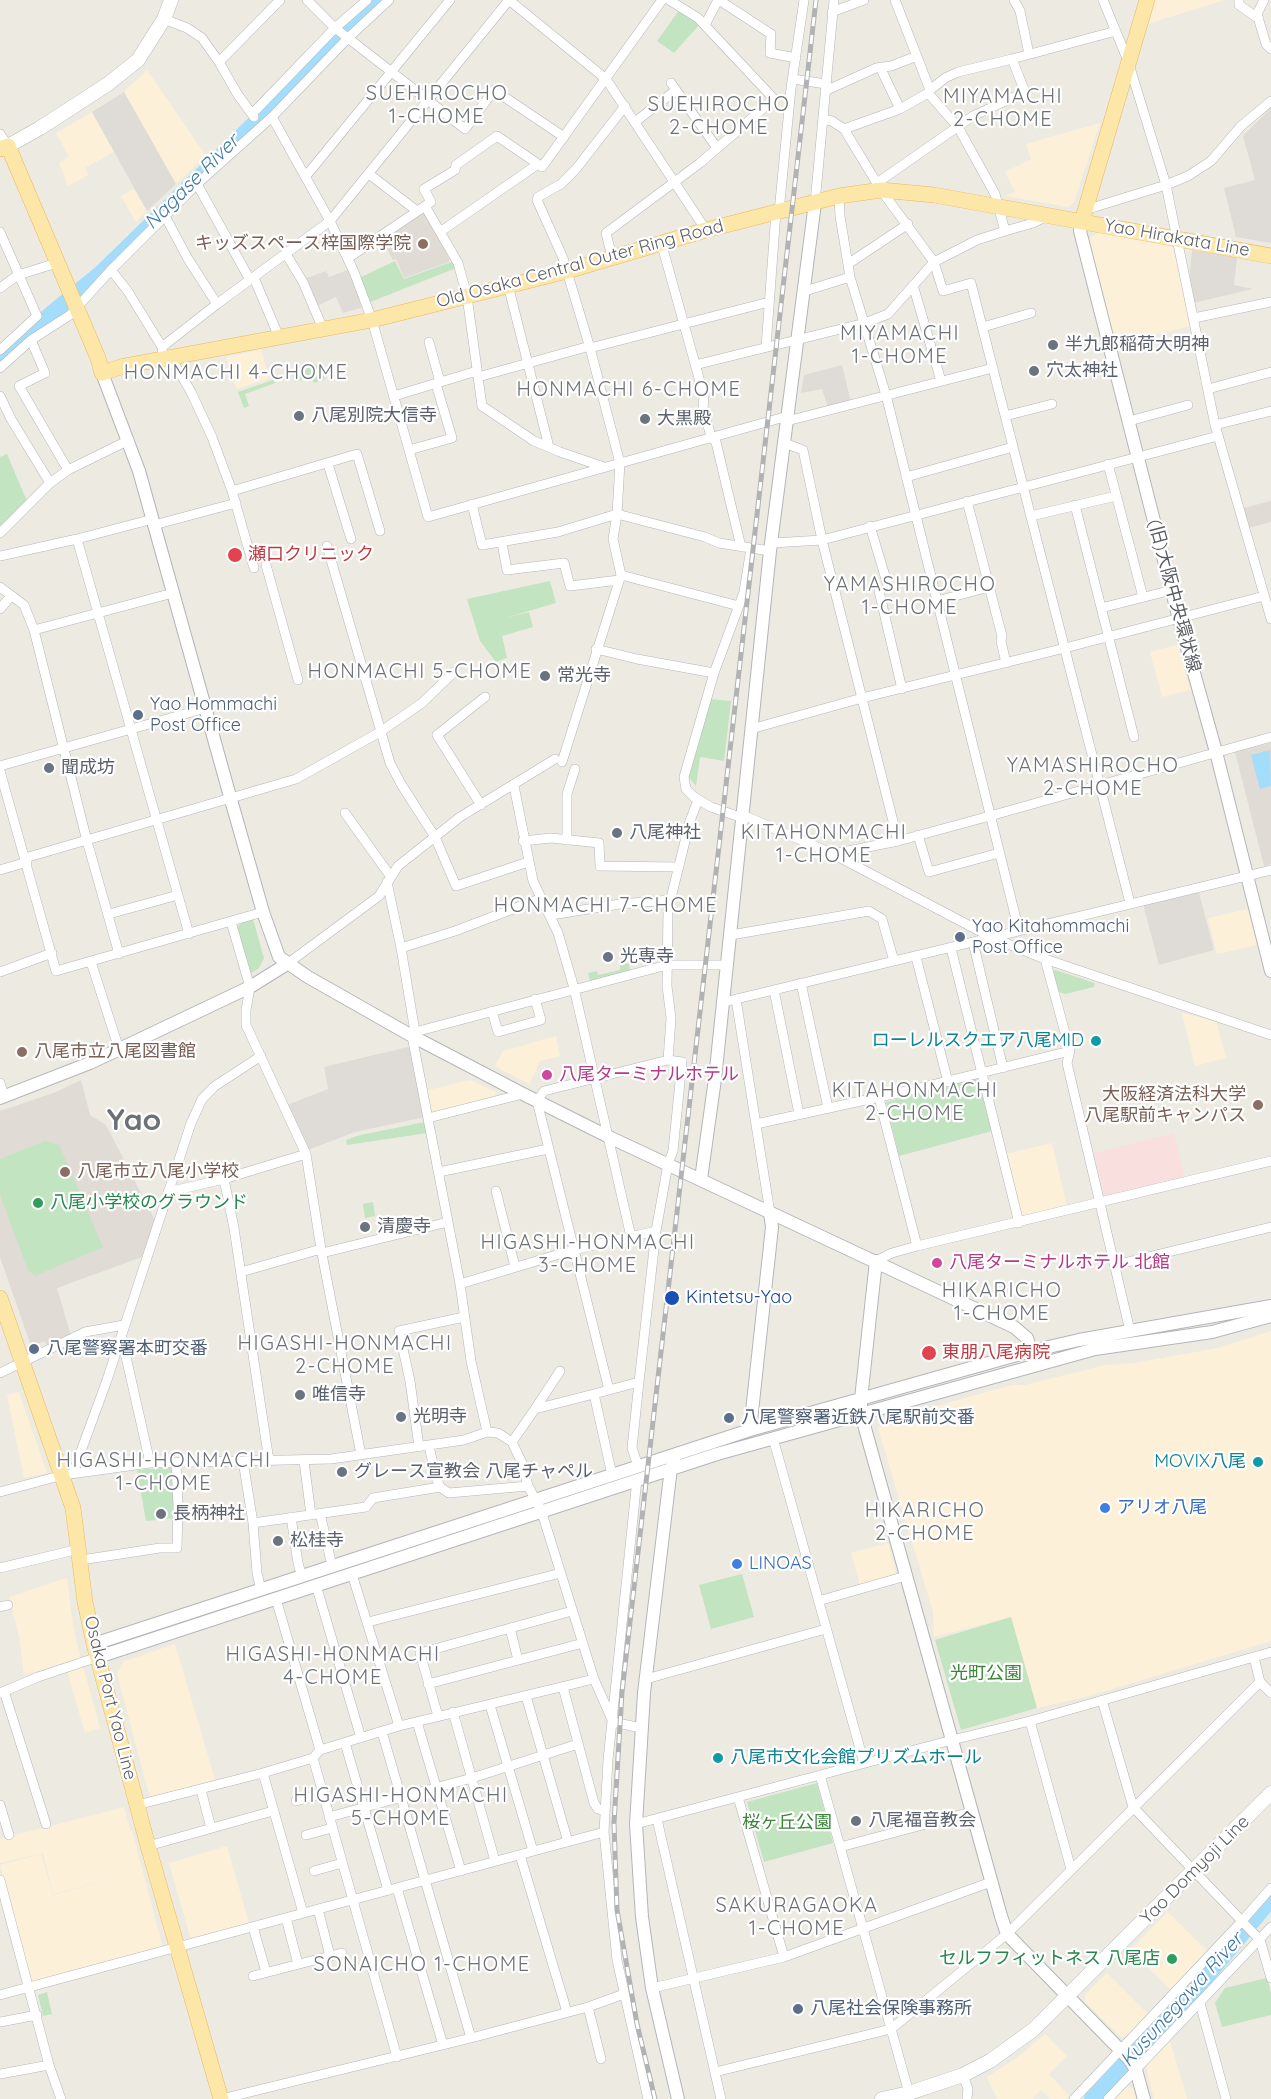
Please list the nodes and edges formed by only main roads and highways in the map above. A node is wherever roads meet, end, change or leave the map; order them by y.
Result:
1 (171, 0) edge
2 (1147, 0) edge
3 (3, 143) edge
4 (1084, 216) junction
5 (1271, 256) edge
6 (0, 1299) edge
7 (1271, 1793) edge
8 (221, 2099) edge
9 (882, 2099) edge

1 - 3 main road
2 - 4 main road
3 - 4 main road, Old Osaka Central Outer Ring Road
4 - 5 main road, Yao Hirakata Line
6 - 8 main road, Osaka Port Yao Line
7 - 9 main road, Yao Domyoji Line

